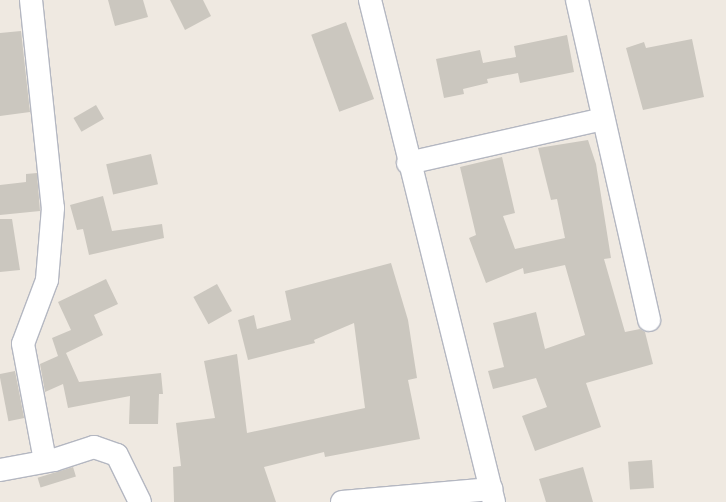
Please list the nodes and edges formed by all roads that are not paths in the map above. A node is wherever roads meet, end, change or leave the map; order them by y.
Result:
1 (31, 0) edge
2 (370, 0) edge
3 (577, 0) edge
4 (603, 119) junction
5 (408, 163) junction
6 (649, 320) dead end
7 (45, 460) junction
8 (0, 470) edge
9 (493, 496) edge
10 (140, 502) edge
11 (342, 502) edge

1 - 7 street
2 - 5 street
3 - 4 street
4 - 5 street
4 - 6 street
5 - 9 street
7 - 8 street
7 - 10 street
9 - 11 street

